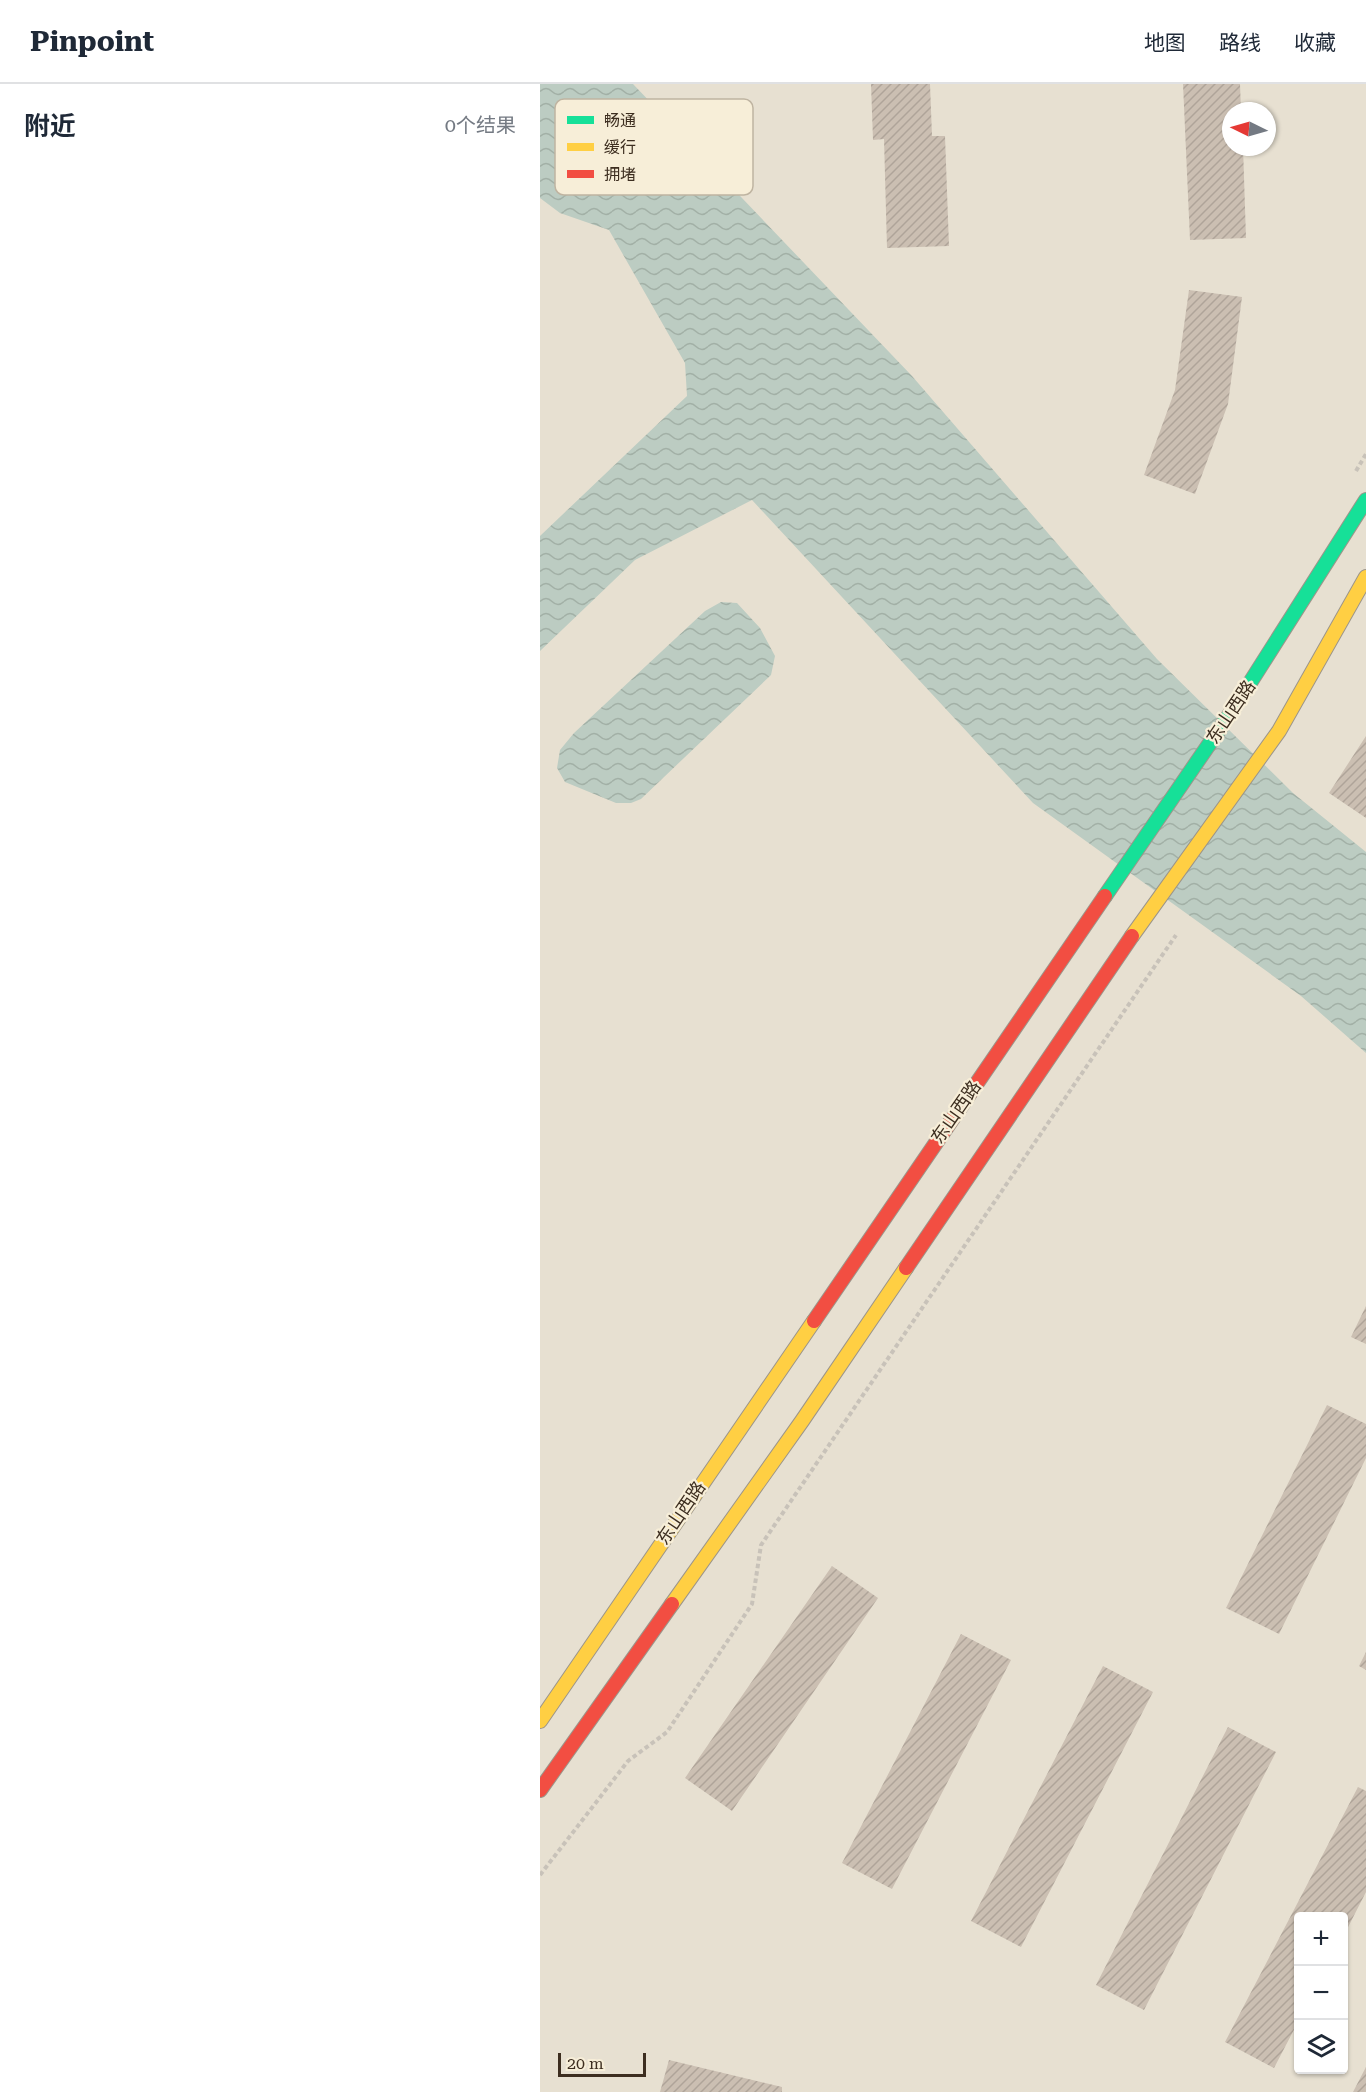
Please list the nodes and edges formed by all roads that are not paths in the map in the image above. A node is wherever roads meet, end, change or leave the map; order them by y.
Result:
1 (1366, 501) edge
2 (1366, 577) edge
3 (540, 1721) edge
4 (540, 1790) edge

1 - 3 main road, 东山西路
2 - 4 main road

